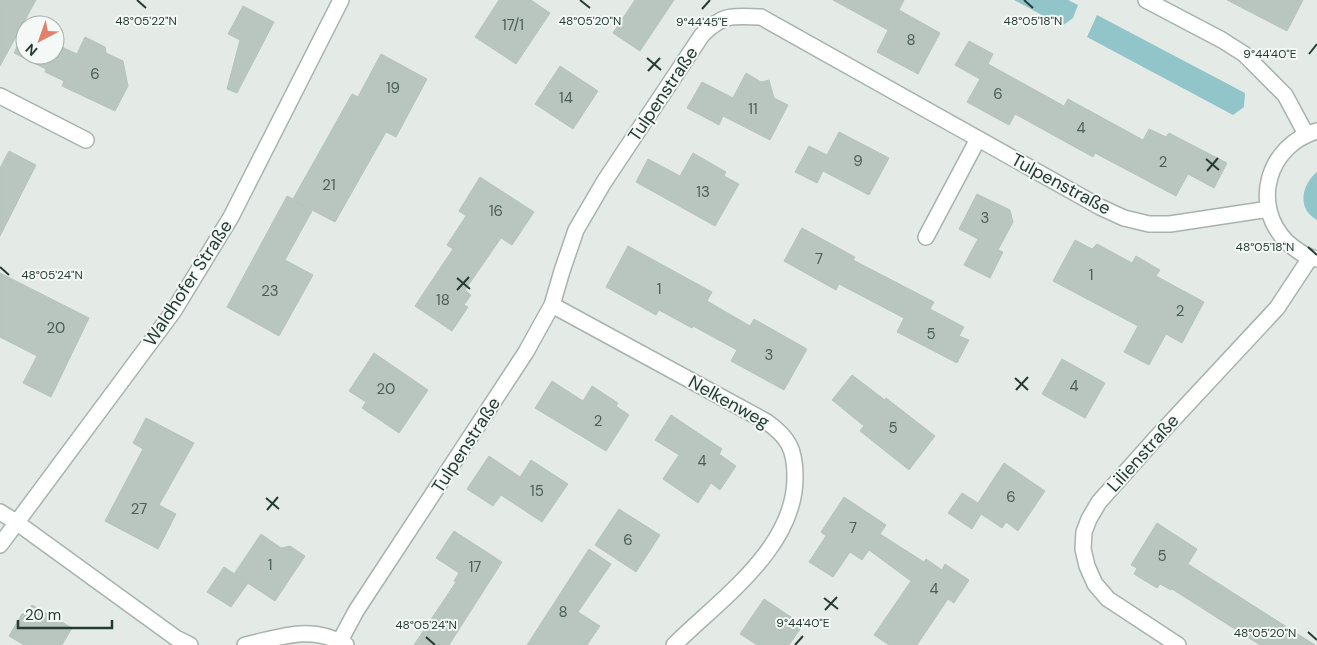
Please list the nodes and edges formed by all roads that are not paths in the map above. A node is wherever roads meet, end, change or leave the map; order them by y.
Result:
1 (341, 0) edge
2 (1146, 0) edge
3 (0, 96) edge
4 (1312, 132) edge
5 (978, 139) junction
6 (86, 140) dead end
7 (1269, 209) junction
8 (926, 237) dead end
9 (1314, 259) edge
10 (552, 305) junction
11 (0, 512) edge
12 (16, 522) junction
13 (0, 544) edge
14 (343, 643) edge
15 (190, 645) edge
16 (245, 645) edge
17 (674, 645) edge
18 (1177, 645) edge

1 - 12 street, Waldhofer Straße
2 - 4 street
3 - 6 street
4 - 7 street
5 - 7 street, Tulpenstraße
5 - 8 street
5 - 10 street, Tulpenstraße
7 - 9 street
9 - 18 street, Lilienstraße
10 - 14 street, Tulpenstraße
10 - 17 street, Nelkenweg
11 - 12 street
12 - 13 street, Waldhofer Straße
12 - 15 street
14 - 16 street

